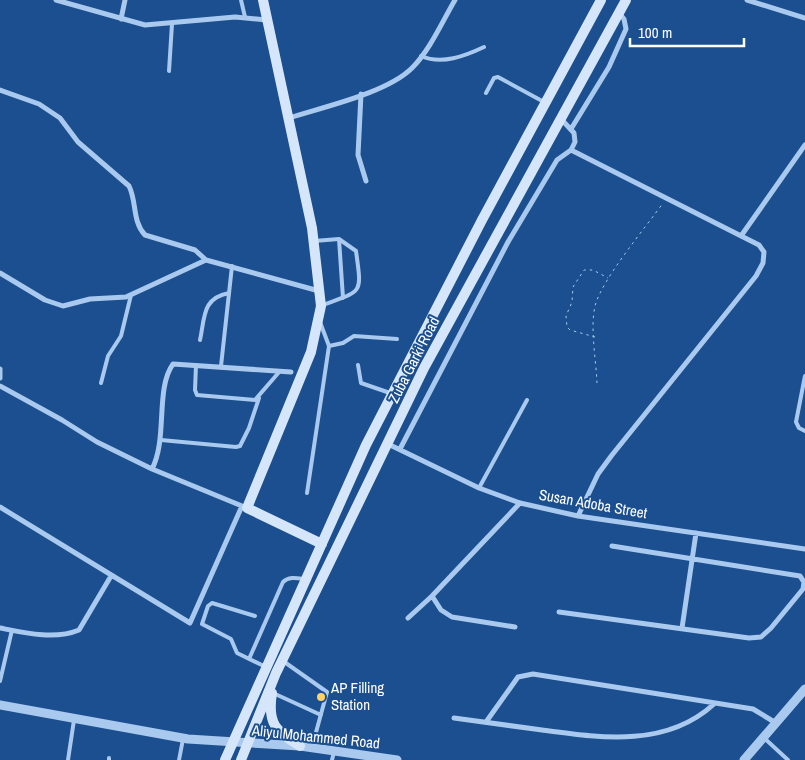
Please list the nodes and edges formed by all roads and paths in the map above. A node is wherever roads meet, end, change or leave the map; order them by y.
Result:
1 (56, 0) edge
2 (125, 0) edge
3 (241, 0) edge
4 (264, 0) edge
5 (455, 0) edge
6 (602, 0) edge
7 (626, 0) edge
8 (747, 0) edge
9 (619, 14) junction
10 (245, 18) junction
11 (805, 18) edge
12 (121, 19) junction
13 (268, 20) junction
14 (172, 24) junction
15 (484, 47) dead end
16 (421, 56) junction
17 (169, 71) dead end
18 (0, 90) edge
19 (486, 93) dead end
20 (361, 94) junction
21 (546, 103) junction
22 (289, 118) junction
23 (562, 120) junction
24 (571, 130) junction
25 (805, 145) edge
26 (571, 150) junction
27 (366, 181) dead end
28 (666, 198) junction
29 (741, 236) junction
30 (339, 239) junction
31 (314, 241) junction
32 (206, 260) junction
33 (232, 266) junction
34 (0, 273) edge
35 (609, 279) junction
36 (320, 291) junction
37 (229, 293) junction
38 (131, 295) junction
39 (343, 298) junction
40 (321, 306) junction
41 (318, 318) junction
42 (595, 337) junction
43 (397, 339) dead end
44 (200, 340) dead end
45 (329, 346) junction
46 (196, 364) junction
47 (358, 365) dead end
48 (221, 366) junction
49 (0, 369) edge
50 (280, 371) junction
51 (291, 372) dead end
52 (805, 376) edge
53 (0, 378) edge
54 (597, 382) dead end
55 (101, 383) dead end
56 (0, 386) edge
57 (392, 394) junction
58 (259, 398) junction
59 (528, 400) dead end
60 (805, 432) edge
61 (161, 440) junction
62 (388, 444) junction
63 (400, 449) junction
64 (152, 469) junction
65 (479, 488) junction
66 (307, 493) dead end
67 (520, 503) junction
68 (0, 506) edge
69 (244, 507) junction
70 (578, 516) junction
71 (696, 532) junction
72 (322, 544) junction
73 (612, 546) dead end
74 (805, 550) edge
75 (692, 560) junction
76 (111, 576) junction
77 (306, 579) junction
78 (432, 596) junction
79 (559, 612) dead end
80 (255, 616) dead end
81 (408, 618) dead end
82 (515, 627) dead end
83 (0, 628) edge
84 (682, 628) junction
85 (12, 630) junction
86 (249, 659) junction
87 (282, 661) junction
88 (266, 667) junction
89 (276, 673) junction
90 (0, 681) edge
91 (805, 689) edge
92 (272, 692) junction
93 (714, 704) junction
94 (0, 705) edge
95 (321, 715) junction
96 (454, 718) dead end
97 (74, 720) junction
98 (486, 722) junction
99 (776, 723) junction
100 (763, 737) junction
101 (183, 738) junction
102 (232, 741) junction
103 (248, 743) junction
104 (300, 746) junction
105 (312, 747) junction
106 (334, 750) junction
107 (750, 752) junction
108 (68, 760) edge
109 (180, 760) edge
110 (225, 760) edge
111 (241, 760) edge
112 (332, 760) edge
113 (397, 760) edge
114 (737, 760) edge
115 (744, 760) edge
116 (788, 760) edge

1 - 12 street
2 - 12 street
3 - 10 lane
4 - 13 main road
5 - 16 street
6 - 21 main road, Zuba Garki Road
7 - 9 main road, Zuba Garki Road
8 - 11 street
9 - 23 main road, Zuba Garki Road
9 - 24 street
10 - 13 street
10 - 14 street
12 - 14 street
13 - 22 main road
14 - 17 lane
15 - 16 lane
16 - 20 street
18 - 32 street
19 - 21 lane
20 - 22 street
20 - 27 street
21 - 57 main road, Zuba Garki Road
22 - 31 main road
23 - 24 street
23 - 62 main road, Zuba Garki Road
24 - 26 street
25 - 29 street
26 - 28 street
26 - 63 street
28 - 29 street
28 - 35 path
29 - 70 street
30 - 31 lane
30 - 39 lane
30 - 39 lane
31 - 36 main road
32 - 33 street
32 - 38 street
33 - 36 street
33 - 37 lane
34 - 38 street
35 - 42 path
35 - 42 path
36 - 40 main road
37 - 44 lane
37 - 48 lane
38 - 55 lane
39 - 40 lane
40 - 41 main road
41 - 45 lane
41 - 69 main road
42 - 54 path
43 - 45 lane
45 - 66 lane
46 - 48 street
46 - 58 lane
46 - 61 street
47 - 57 lane
48 - 50 street
49 - 53 street
50 - 51 street
50 - 58 lane
52 - 60 lane
56 - 64 street
57 - 72 main road, Zuba Garki Road
58 - 61 lane
59 - 65 lane
61 - 64 street
62 - 63 street, Susan Adoba Street
62 - 87 main road, Zuba Garki Road
63 - 65 street, Susan Adoba Street
64 - 69 street
65 - 67 street, Susan Adoba Street
67 - 70 street, Susan Adoba Street
67 - 78 street
68 - 76 street
69 - 72 main road
69 - 76 street
70 - 71 street, Susan Adoba Street
71 - 74 street, Susan Adoba Street
71 - 75 street
72 - 77 main road, Zuba Garki Road
73 - 75 street
75 - 84 street
75 - 84 street
76 - 85 street
77 - 86 lane
77 - 88 main road, Zuba Garki Road
78 - 81 street
78 - 82 street
79 - 84 street
80 - 86 lane
83 - 85 street
85 - 90 lane
86 - 88 lane
87 - 89 main road, Zuba Garki Road
87 - 95 lane
88 - 102 main road, Zuba Garki Road
89 - 92 main road
89 - 103 main road, Zuba Garki Road
91 - 99 street
92 - 95 lane
92 - 104 main road
93 - 98 street
93 - 98 street
93 - 99 street
94 - 97 street, Aliyu Mohammed Road
95 - 105 lane
96 - 98 street
97 - 101 street, Aliyu Mohammed Road
97 - 108 lane
99 - 100 street
100 - 107 street
100 - 116 lane
101 - 102 street, Aliyu Mohammed Road
101 - 109 lane
102 - 103 street, Aliyu Mohammed Road
102 - 110 main road, Zuba Garki Road
103 - 104 street, Aliyu Mohammed Road
103 - 111 main road, Zuba Garki Road
104 - 105 street, Aliyu Mohammed Road
105 - 106 street, Aliyu Mohammed Road
106 - 112 lane
106 - 113 street, Aliyu Mohammed Road
107 - 114 street
107 - 115 street

